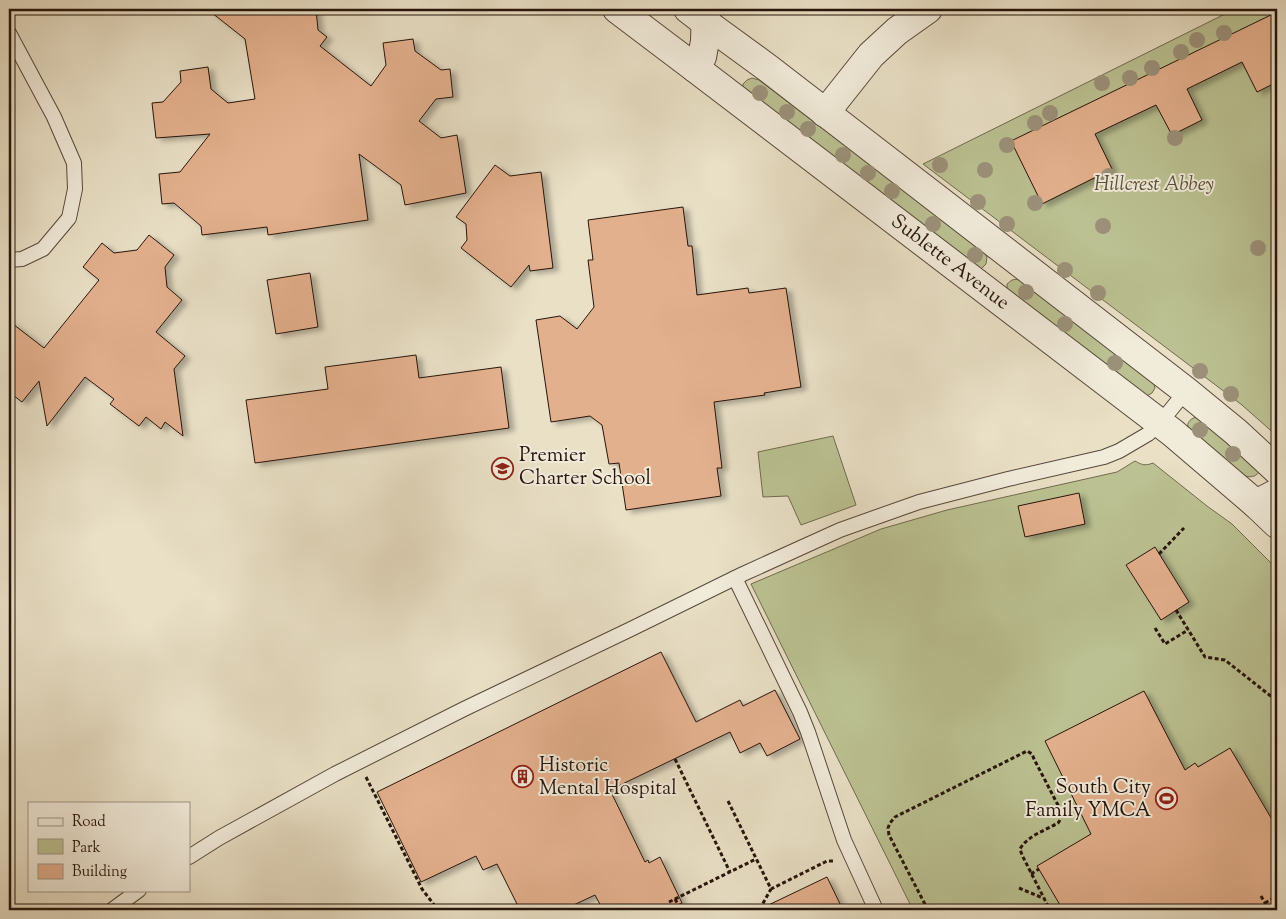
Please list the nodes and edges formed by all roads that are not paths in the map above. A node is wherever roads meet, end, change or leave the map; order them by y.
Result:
1 (617, 9) edge
2 (928, 9) edge
3 (700, 13) edge
4 (9, 33) edge
5 (695, 68) junction
6 (825, 113) junction
7 (9, 260) edge
8 (1186, 392) junction
9 (1160, 423) junction
10 (1277, 470) edge
11 (1267, 498) edge
12 (1277, 524) edge
13 (735, 578) junction
14 (190, 857) edge
15 (136, 892) edge
16 (112, 910) edge
17 (876, 910) edge

1 - 5 street, Sublette Avenue
2 - 6 street
3 - 5 street
3 - 6 street
4 - 7 lane
5 - 9 street, Sublette Avenue
6 - 8 street
8 - 9 lane
8 - 10 street
9 - 11 street, Sublette Avenue
9 - 13 lane
11 - 12 street, Sublette Avenue
13 - 14 lane
13 - 17 lane
15 - 16 lane

